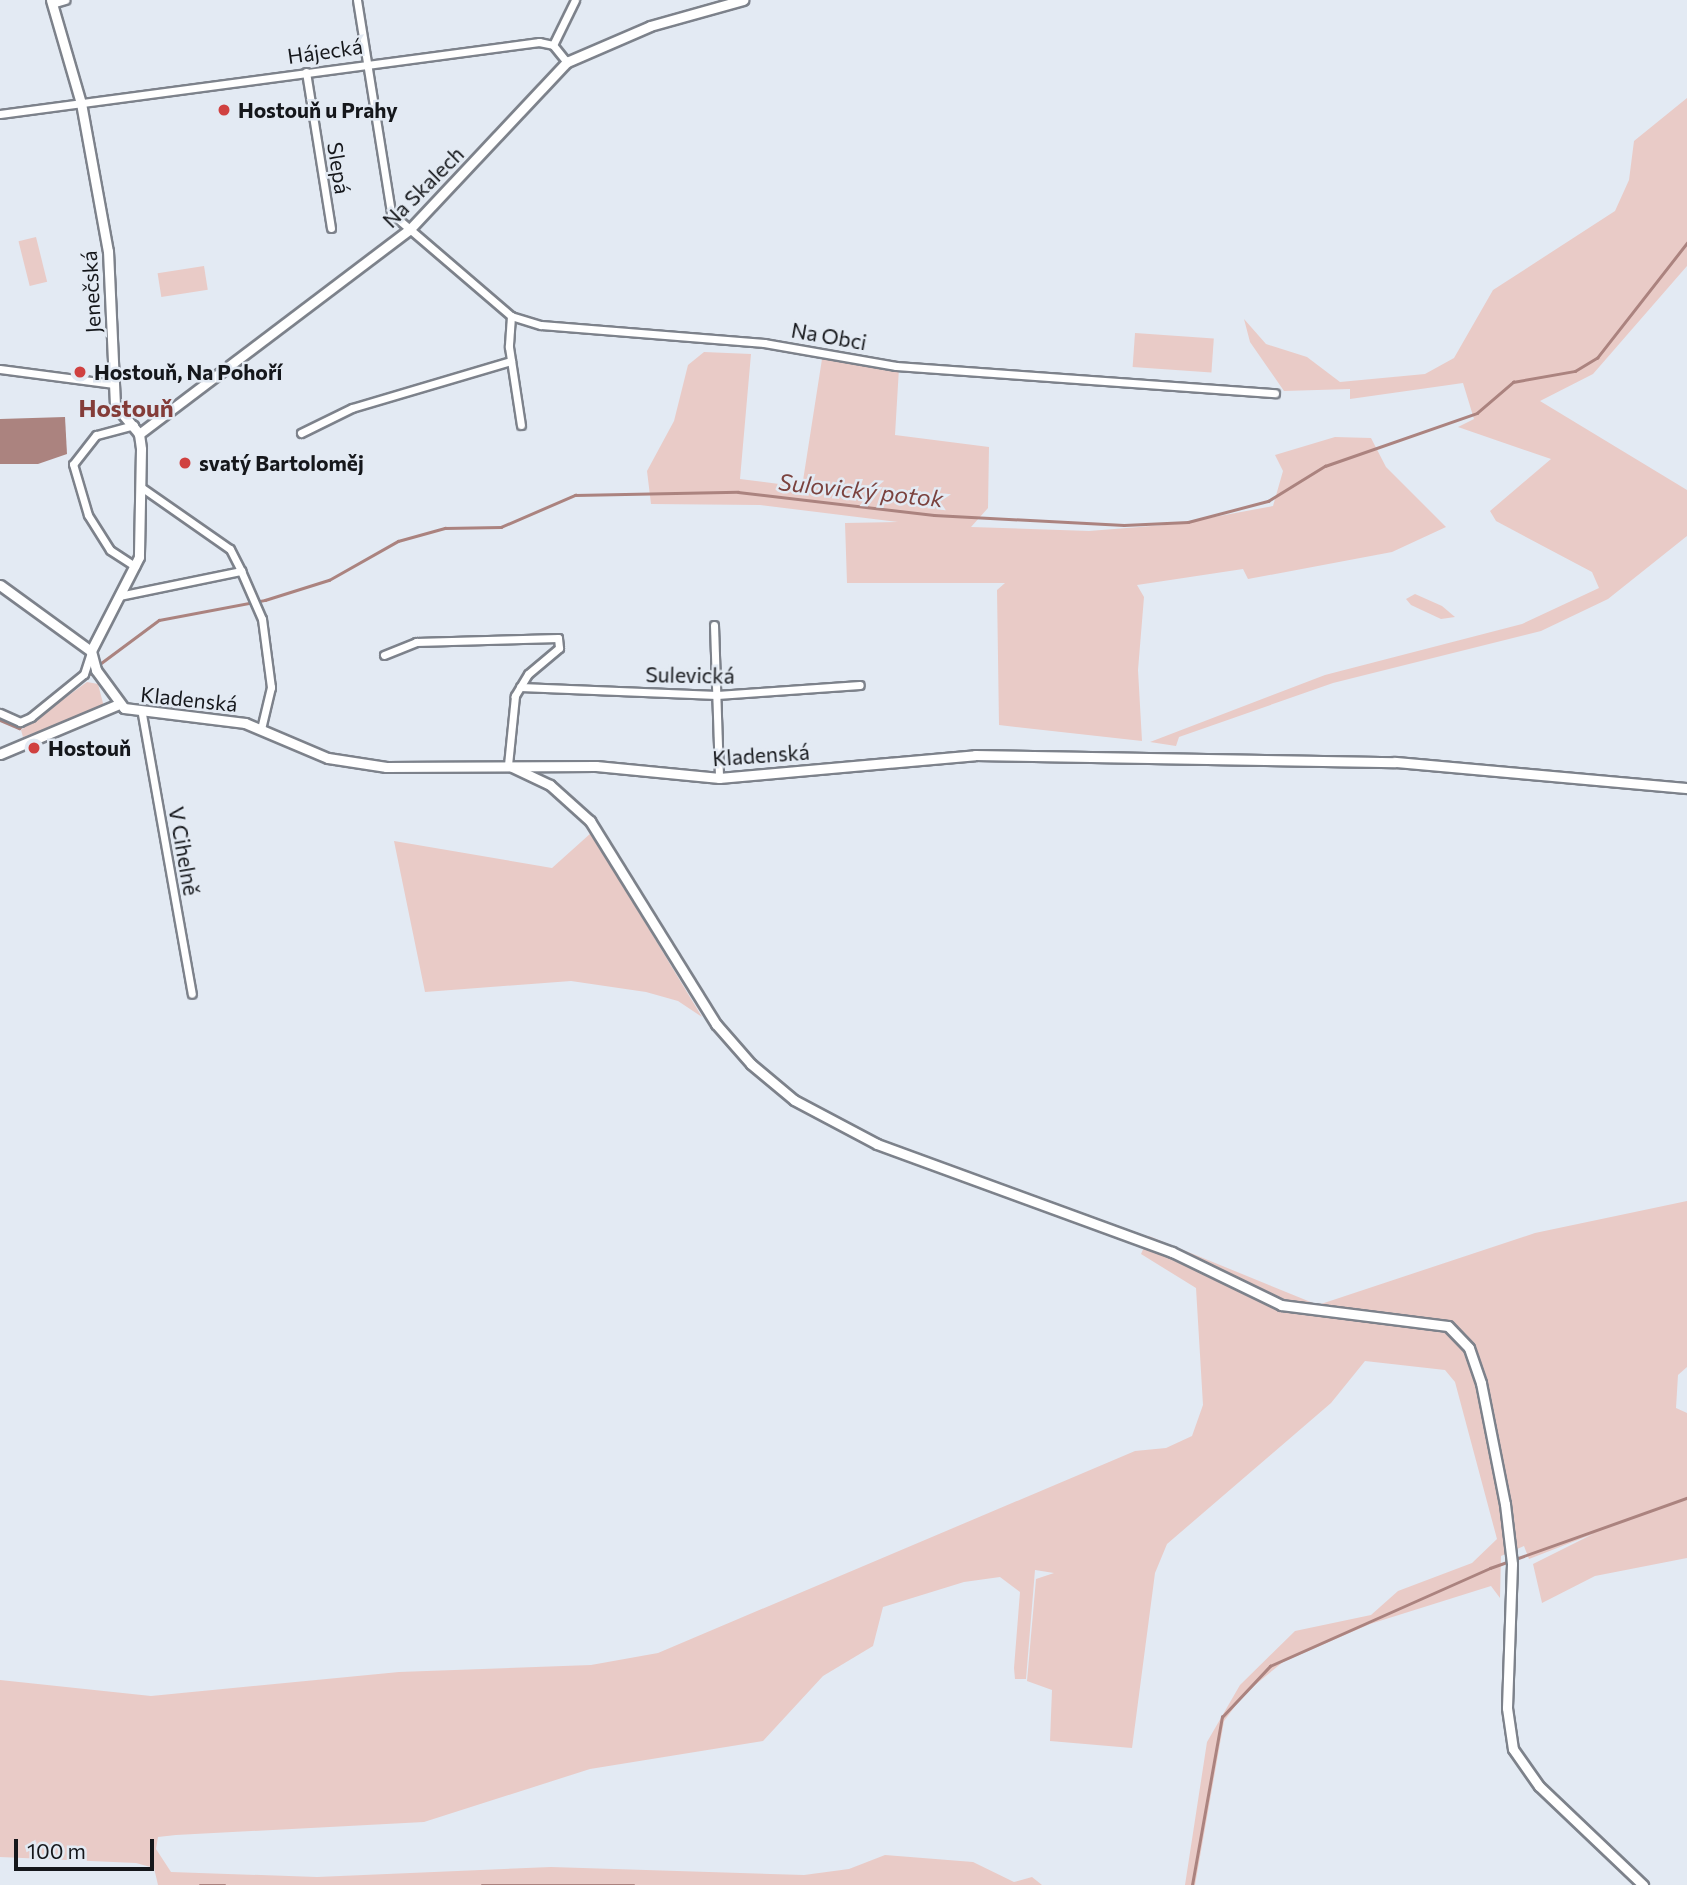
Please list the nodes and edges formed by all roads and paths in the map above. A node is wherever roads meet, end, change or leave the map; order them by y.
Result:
1 (65, 0) edge
2 (357, 0) edge
3 (575, 0) edge
4 (743, 0) edge
5 (52, 2) edge
6 (553, 44) junction
7 (567, 62) junction
8 (368, 63) junction
9 (306, 72) junction
10 (81, 103) junction
11 (0, 114) edge
12 (331, 228) dead end
13 (410, 230) junction
14 (511, 316) junction
15 (511, 361) junction
16 (0, 369) edge
17 (114, 384) junction
18 (1275, 393) dead end
19 (134, 425) junction
20 (521, 425) dead end
21 (301, 433) dead end
22 (139, 434) junction
23 (141, 486) junction
24 (135, 566) junction
25 (241, 571) junction
26 (0, 585) edge
27 (119, 596) junction
28 (714, 625) dead end
29 (91, 651) junction
30 (384, 655) dead end
31 (860, 685) dead end
32 (520, 687) junction
33 (717, 695) junction
34 (119, 704) junction
35 (0, 713) edge
36 (142, 714) junction
37 (261, 729) junction
38 (0, 754) edge
39 (508, 765) junction
40 (719, 778) junction
41 (1687, 788) edge
42 (192, 994) dead end
43 (1643, 1885) edge

1 - 5 street
2 - 8 street, Na Obci
3 - 6 street
4 - 7 street, Na Skalech
5 - 10 street, Jenečská
6 - 7 street
6 - 8 street, Hájecká
7 - 13 street, Na Skalech
8 - 9 street, Hájecká
8 - 13 street, Na Obci
9 - 10 street, Hájecká
9 - 12 street, Slepá
10 - 11 street, Hájecká
10 - 17 street, Jenečská
13 - 14 street, Na Obci
13 - 22 street, Na Skalech
14 - 15 street
14 - 18 street, Na Obci
15 - 20 street
15 - 21 street
16 - 17 street
17 - 19 street, Jenečská
19 - 22 street, Jenečská
19 - 24 street
22 - 23 street, Jenečská
23 - 24 street, Jenečská
23 - 25 street
24 - 27 street, Jenečská
25 - 27 street
25 - 37 street
26 - 29 street
27 - 29 street, Jenečská
28 - 33 street
29 - 34 street, Kladenská
29 - 35 street
30 - 32 street
31 - 33 street, Sulevická
32 - 33 street, Sulevická
32 - 39 street
33 - 40 street
34 - 36 street, Kladenská
34 - 38 street
36 - 37 street, Kladenská
36 - 42 street, V Cihelně
37 - 39 street, Kladenská
39 - 40 street, Kladenská
39 - 43 street, Kladenská
40 - 41 street, Kladenská

